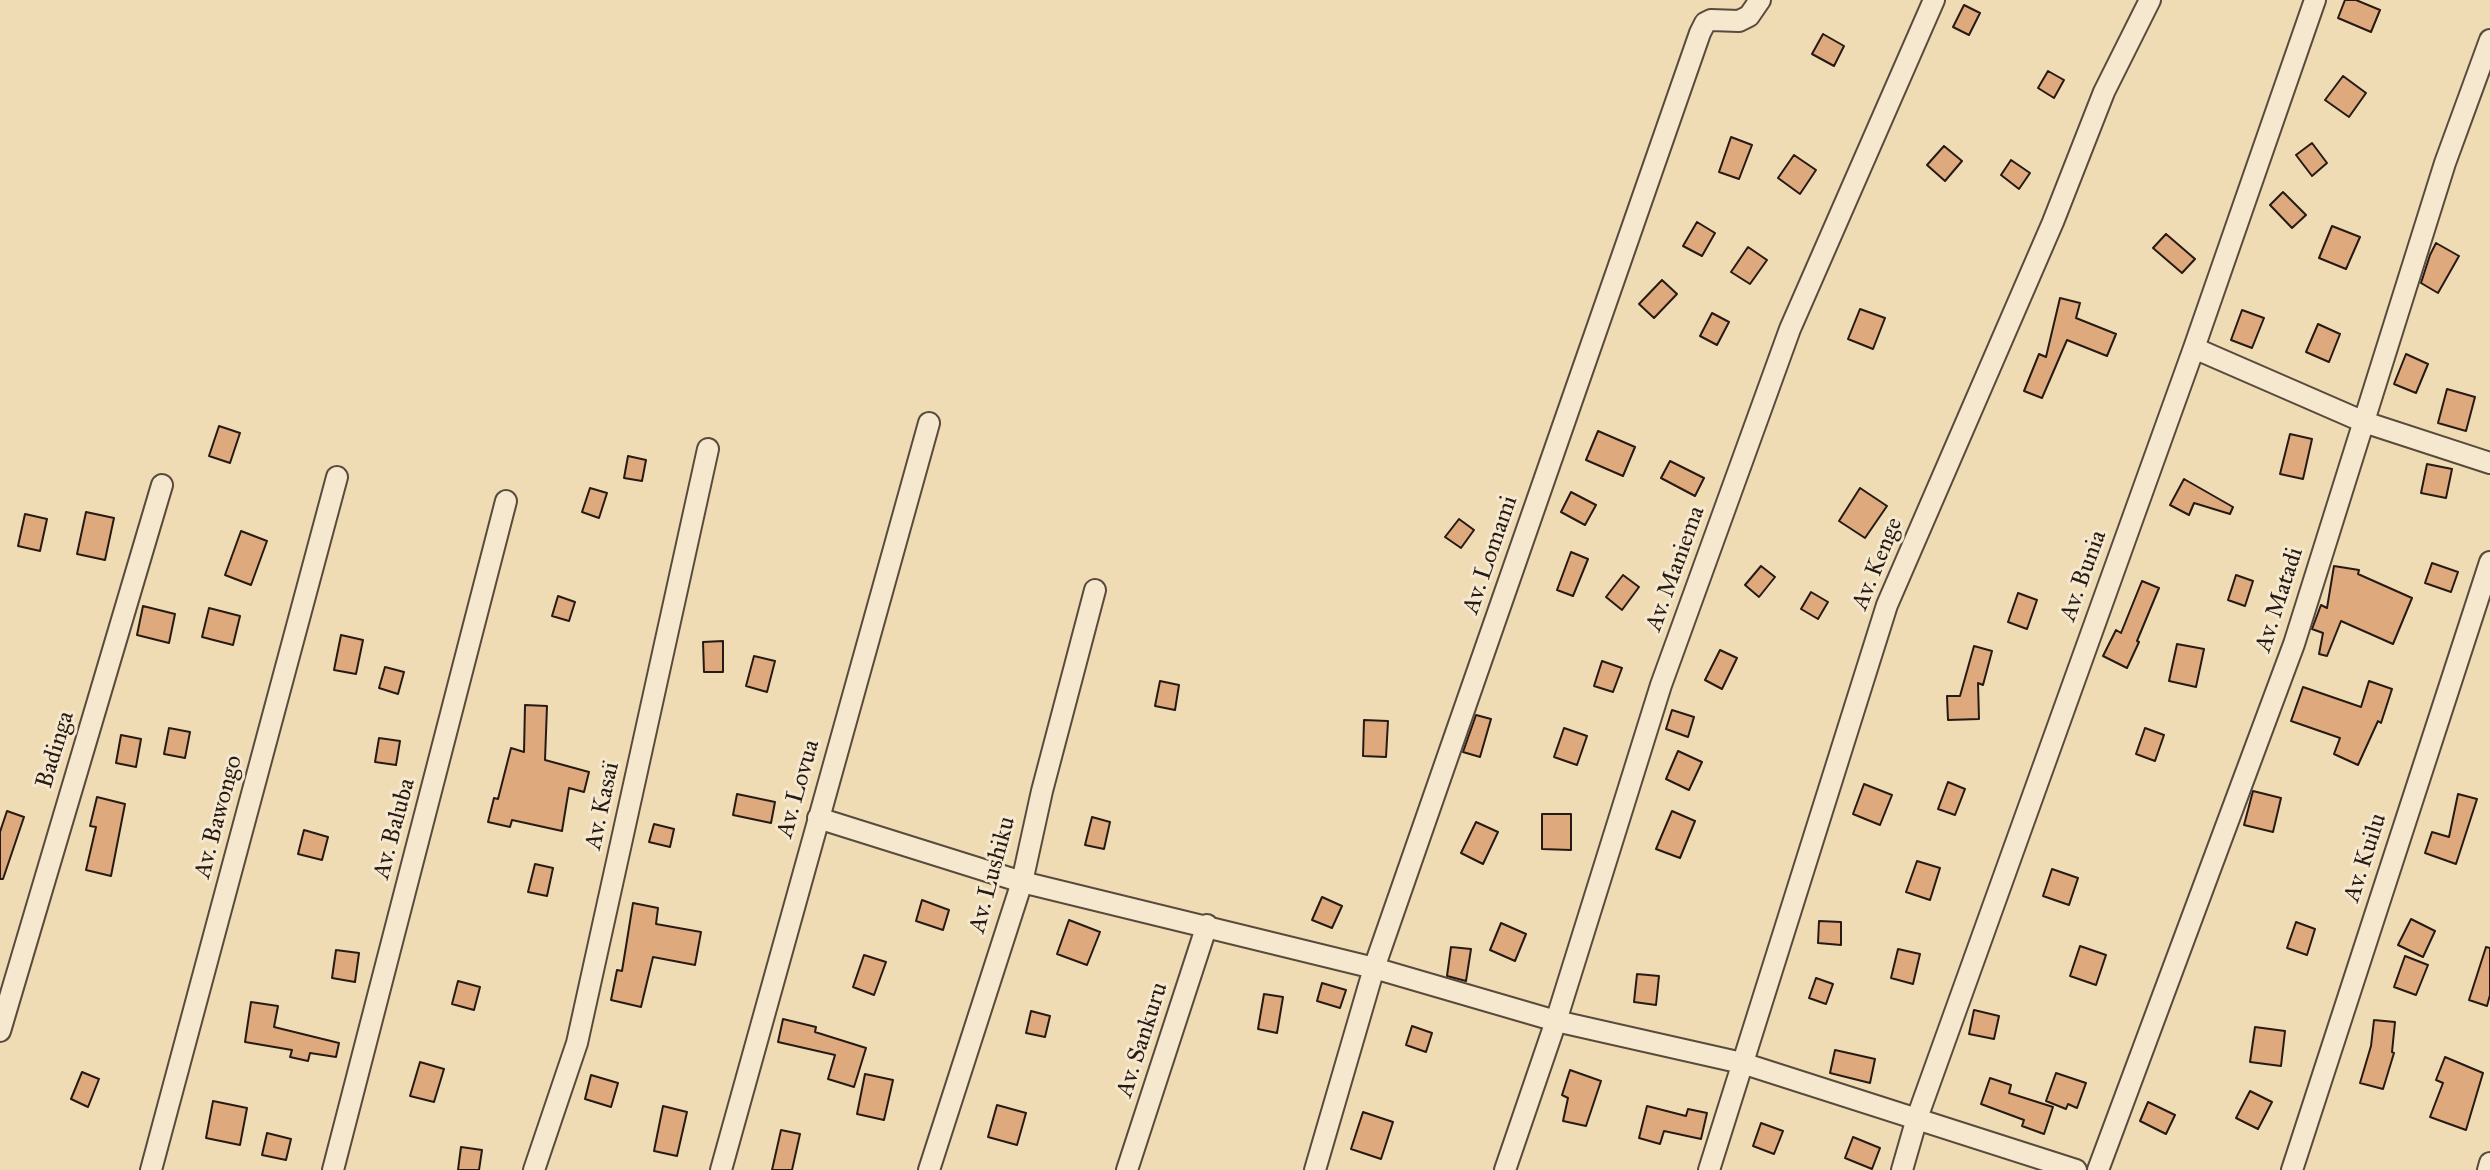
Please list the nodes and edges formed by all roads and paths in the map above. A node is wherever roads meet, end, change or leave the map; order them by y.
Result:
1 (1760, 0) edge
2 (1934, 0) edge
3 (2150, 0) edge
4 (2315, 0) edge
5 (2490, 40) edge
6 (2194, 348) junction
7 (2364, 422) junction
8 (929, 423) dead end
9 (708, 449) dead end
10 (2490, 463) edge
11 (337, 477) dead end
12 (162, 485) dead end
13 (506, 501) dead end
14 (2490, 562) edge
15 (1095, 590) dead end
16 (818, 818) junction
17 (1022, 882) junction
18 (1207, 925) junction
19 (1374, 968) junction
20 (1556, 1021) junction
21 (0, 1031) edge
22 (1742, 1063) junction
23 (1917, 1118) junction
24 (2490, 1163) edge
25 (151, 1170) edge
26 (333, 1170) edge
27 (534, 1170) edge
28 (721, 1170) edge
29 (929, 1170) edge
30 (1127, 1170) edge
31 (1315, 1170) edge
32 (1505, 1170) edge
33 (1709, 1170) edge
34 (1902, 1170) edge
35 (2076, 1170) edge
36 (2098, 1170) edge
37 (2292, 1170) edge
38 (2488, 1170) edge

1 - 19 street, Av. Lomami
2 - 20 street, Av. Maniema
3 - 22 street, Av. Kenge
4 - 6 street, Av. Bunia
5 - 7 street, Av. Matadi
6 - 7 street
6 - 23 street, Av. Bunia
7 - 10 street
7 - 36 street, Av. Matadi
8 - 16 street, Av. Lovua
9 - 27 street, Av. Kasaï
11 - 25 street, Av. Bawongo
12 - 21 street, Badinga
13 - 26 street, Av. Baluba
14 - 37 street, Av. Kuilu
15 - 17 street, Av. Lushiku
16 - 17 street
16 - 28 street, Av. Lovua
17 - 18 street
17 - 29 street, Av. Lushiku
18 - 19 street
18 - 30 street, Av. Sankuru
19 - 20 street
19 - 31 street, Av. Lomami
20 - 22 street
20 - 32 street, Av. Maniema
22 - 23 street
22 - 33 street, Av. Kenge
23 - 34 street, Av. Bunia
23 - 35 street
24 - 38 street

